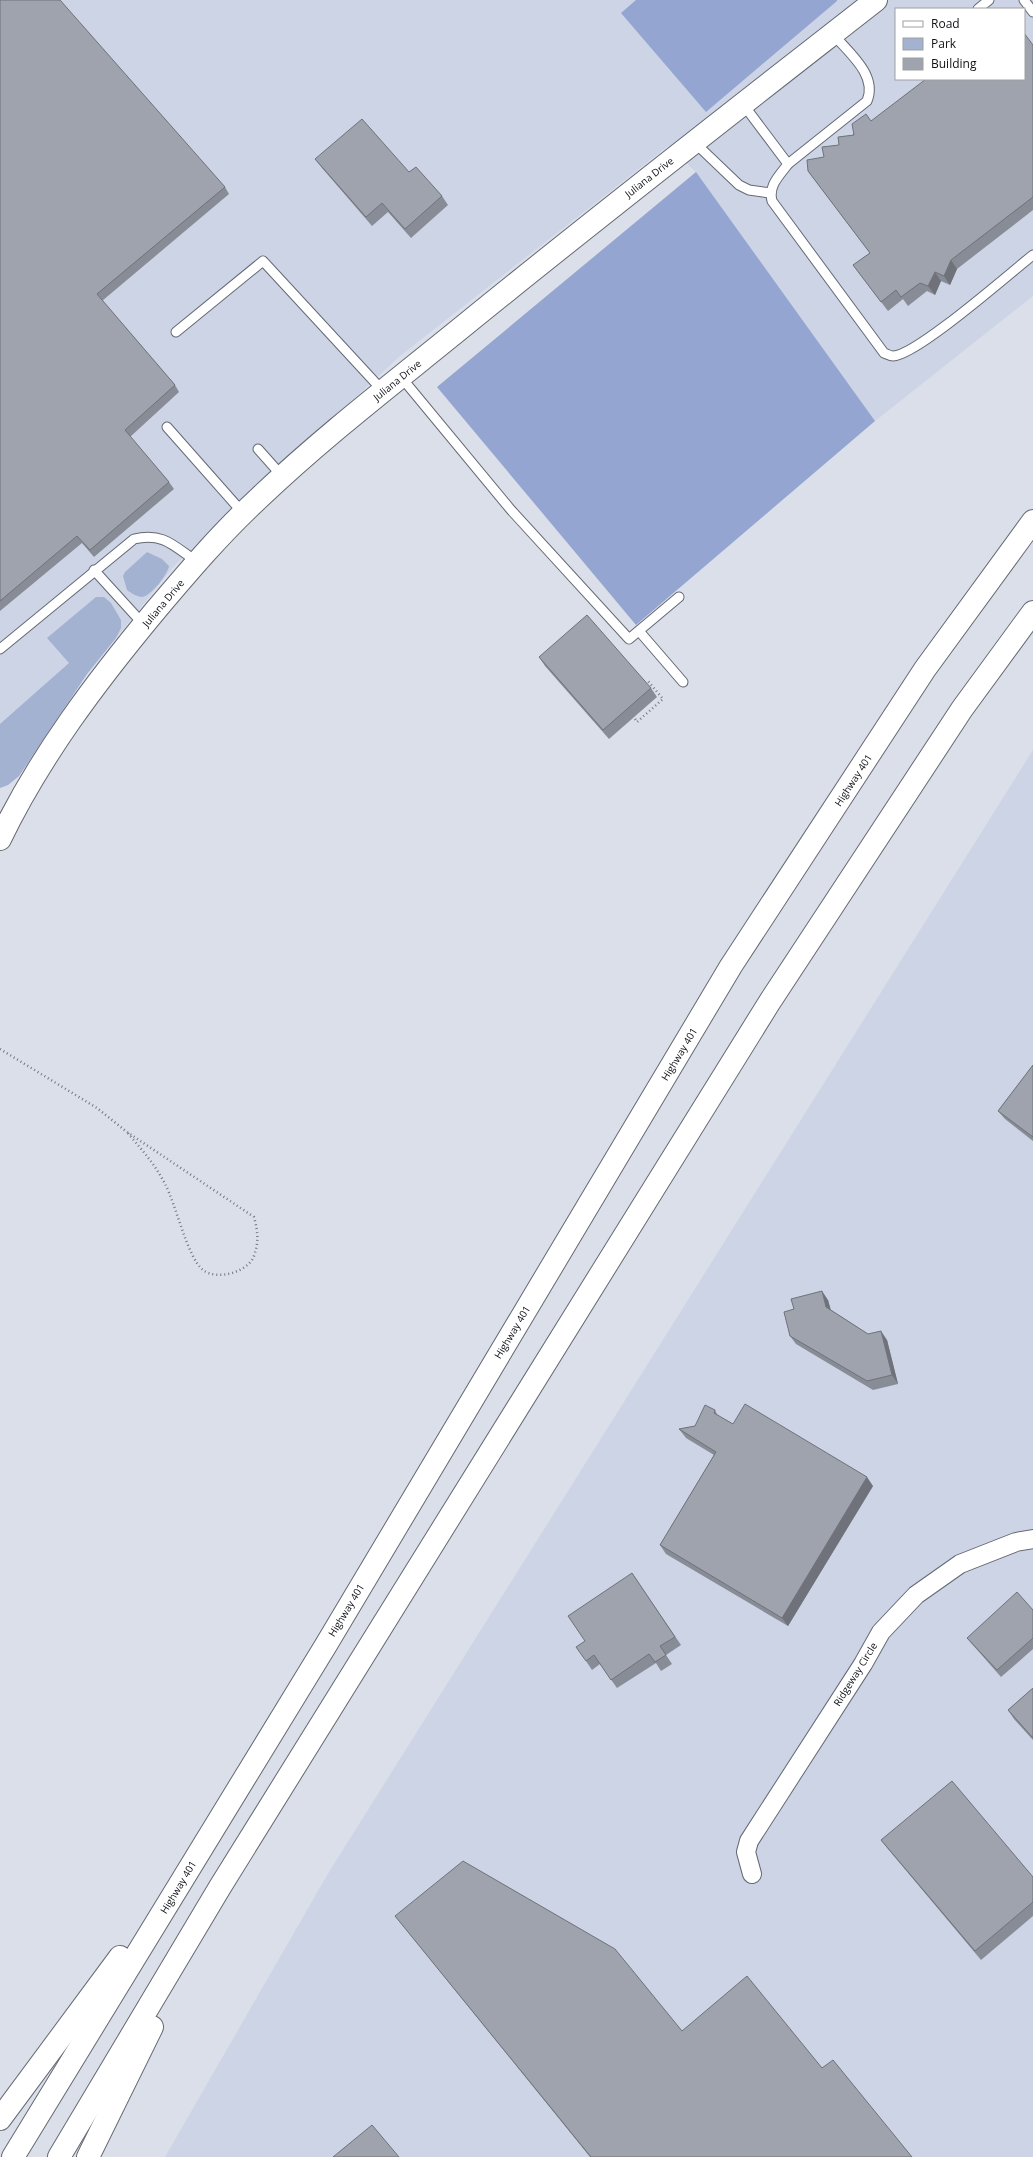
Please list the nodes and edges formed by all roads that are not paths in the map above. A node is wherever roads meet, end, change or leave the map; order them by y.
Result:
1 (876, 0) edge
2 (990, 0) edge
3 (1024, 0) edge
4 (979, 8) edge
5 (1033, 12) edge
6 (833, 34) junction
7 (743, 104) junction
8 (694, 142) junction
9 (788, 164) junction
10 (770, 193) junction
11 (1033, 255) edge
12 (176, 332) dead end
13 (401, 377) junction
14 (383, 391) junction
15 (167, 427) dead end
16 (258, 449) dead end
17 (282, 476) junction
18 (243, 513) junction
19 (1033, 520) edge
20 (197, 562) junction
21 (94, 570) junction
22 (679, 597) dead end
23 (1033, 612) edge
24 (144, 625) junction
25 (639, 631) junction
26 (0, 649) edge
27 (683, 682) dead end
28 (5, 816) edge
29 (0, 839) edge
30 (1033, 1539) edge
31 (204, 1844) junction
32 (752, 1874) dead end
33 (220, 1887) junction
34 (0, 2119) edge
35 (13, 2157) edge
36 (59, 2157) edge
37 (88, 2157) edge

1 - 6 main road, Juliana Drive
2 - 4 lane
3 - 5 lane
6 - 7 main road, Juliana Drive
6 - 9 lane
7 - 8 main road, Juliana Drive
7 - 9 lane
8 - 10 lane
8 - 13 main road, Juliana Drive
9 - 10 lane
10 - 11 lane
12 - 14 lane
13 - 14 main road, Juliana Drive
13 - 25 lane
14 - 17 main road, Juliana Drive
15 - 18 lane
16 - 17 lane
17 - 18 main road, Juliana Drive
18 - 20 main road, Juliana Drive
19 - 31 main road, Highway 401
20 - 21 lane
20 - 24 main road, Juliana Drive
21 - 24 lane
21 - 26 lane
22 - 25 lane
23 - 33 main road
24 - 28 main road, Juliana Drive
25 - 27 lane
28 - 29 main road, Juliana Drive
30 - 32 street, Ridgeway Circle
31 - 34 main road
31 - 35 main road, Highway 401
33 - 36 main road
33 - 37 main road

